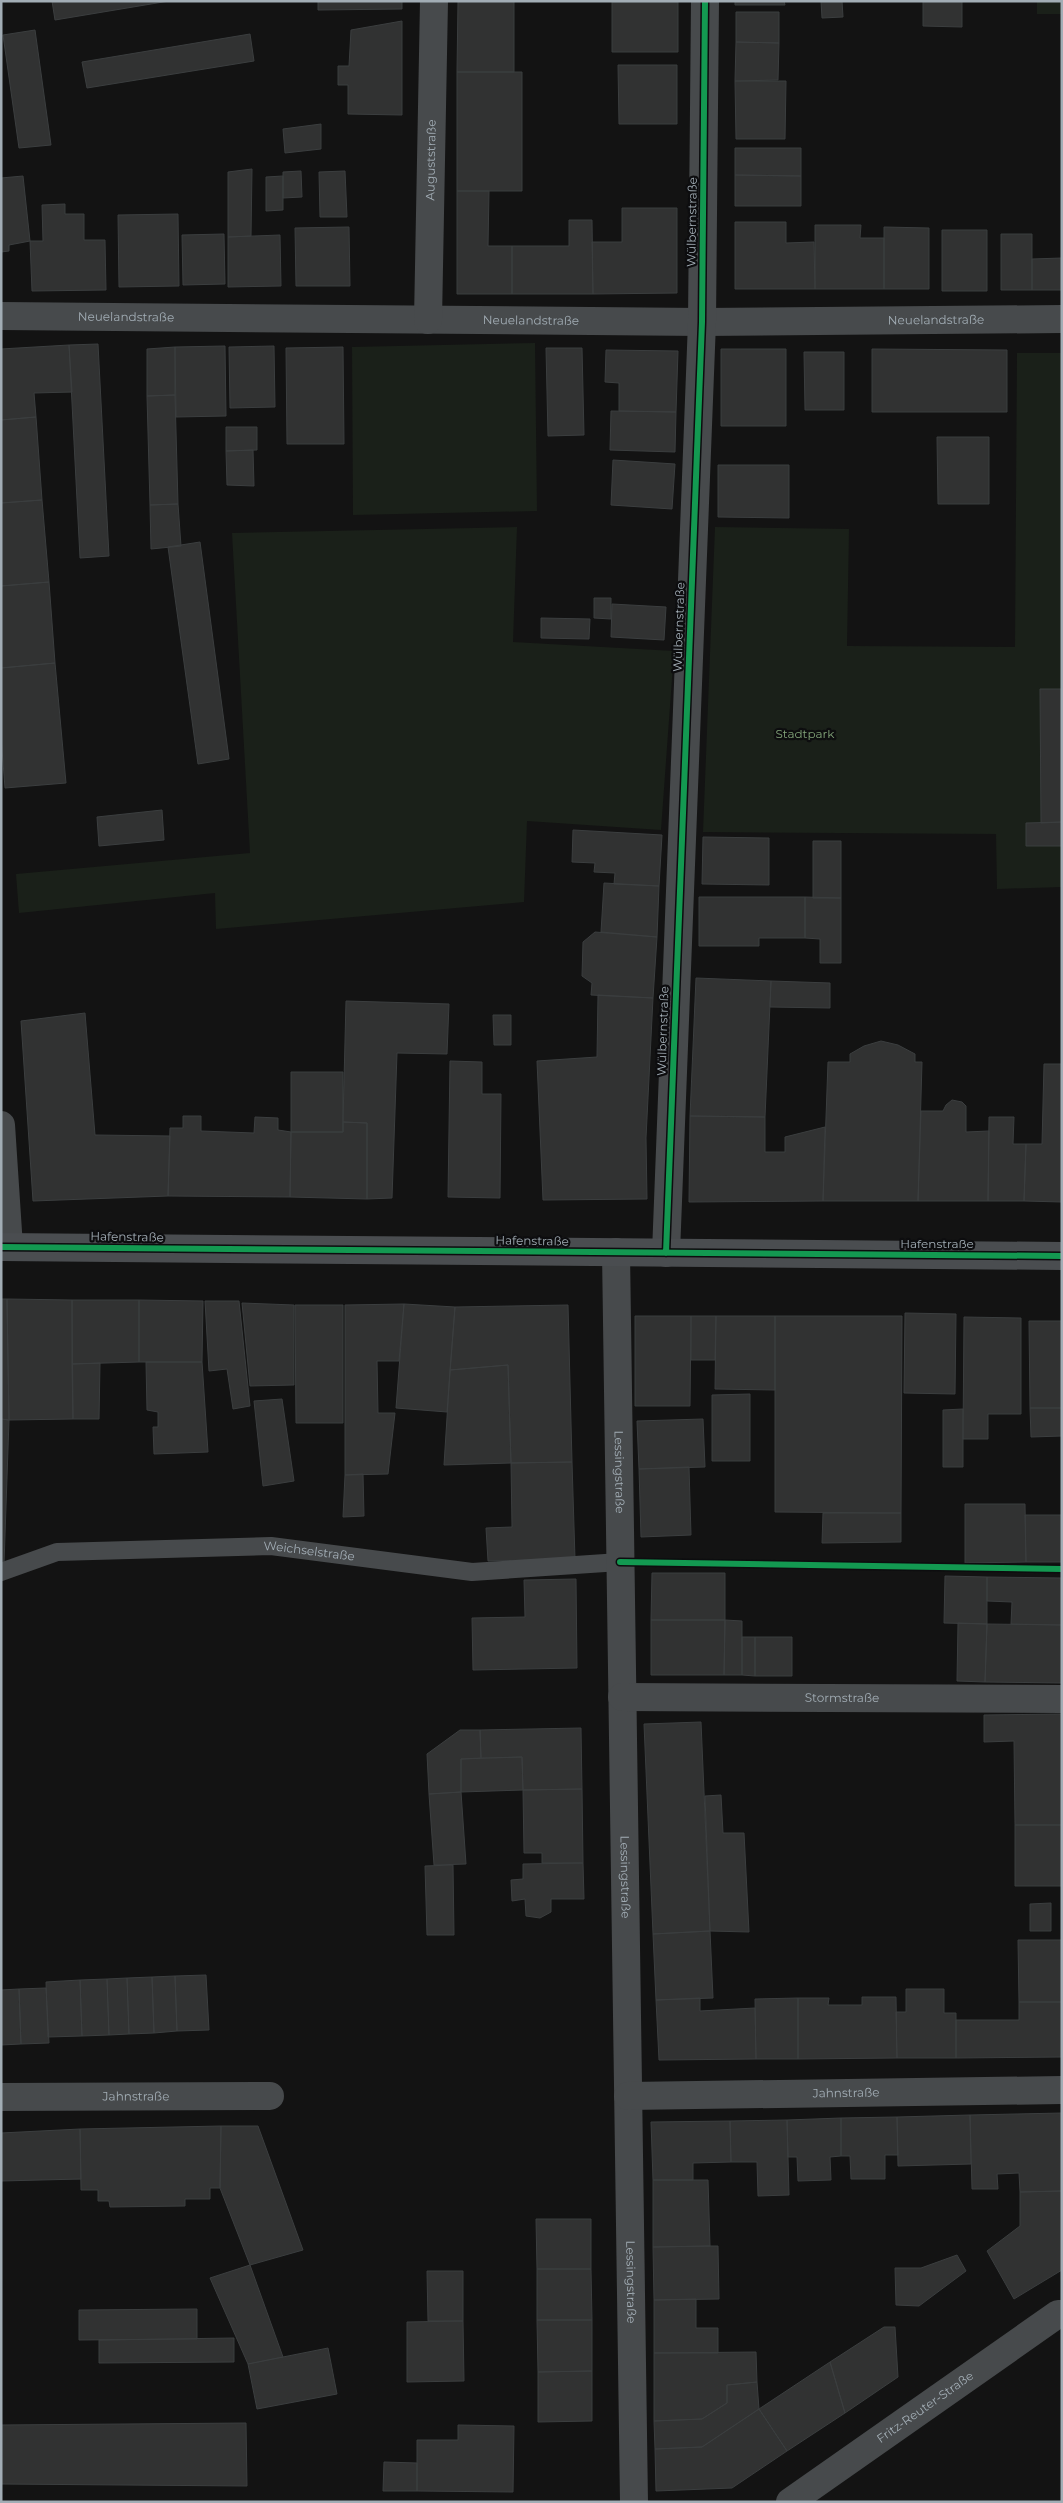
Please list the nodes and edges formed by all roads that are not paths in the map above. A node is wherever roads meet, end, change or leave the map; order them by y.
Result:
1 (434, 1) edge
2 (705, 1) edge
3 (1, 316) edge
4 (1062, 319) edge
5 (428, 320) junction
6 (702, 322) junction
7 (1, 1124) edge
8 (5, 1247) edge
9 (616, 1252) junction
10 (666, 1253) junction
11 (1062, 1256) edge
12 (620, 1562) junction
13 (1, 1572) edge
14 (622, 1697) junction
15 (1062, 1699) edge
16 (1062, 2090) edge
17 (270, 2096) dead end
18 (628, 2096) junction
19 (1, 2097) edge
20 (1062, 2314) edge
21 (634, 2502) edge
22 (790, 2502) edge

1 - 5 street, Auguststraße
2 - 6 street, Wülbernstraße
3 - 5 street, Neuelandstraße
4 - 6 street, Neuelandstraße
5 - 6 street, Neuelandstraße
6 - 10 street, Wülbernstraße
7 - 8 street
8 - 9 street, Hafenstraße
9 - 10 street, Hafenstraße
9 - 12 street, Lessingstraße
10 - 11 street, Hafenstraße
12 - 13 lane, Weichselstraße
12 - 14 street, Lessingstraße
14 - 15 street, Stormstraße
14 - 18 street, Lessingstraße
16 - 18 street, Jahnstraße
17 - 19 street, Jahnstraße
18 - 21 street, Lessingstraße
20 - 22 street, Fritz-Reuter-Straße

